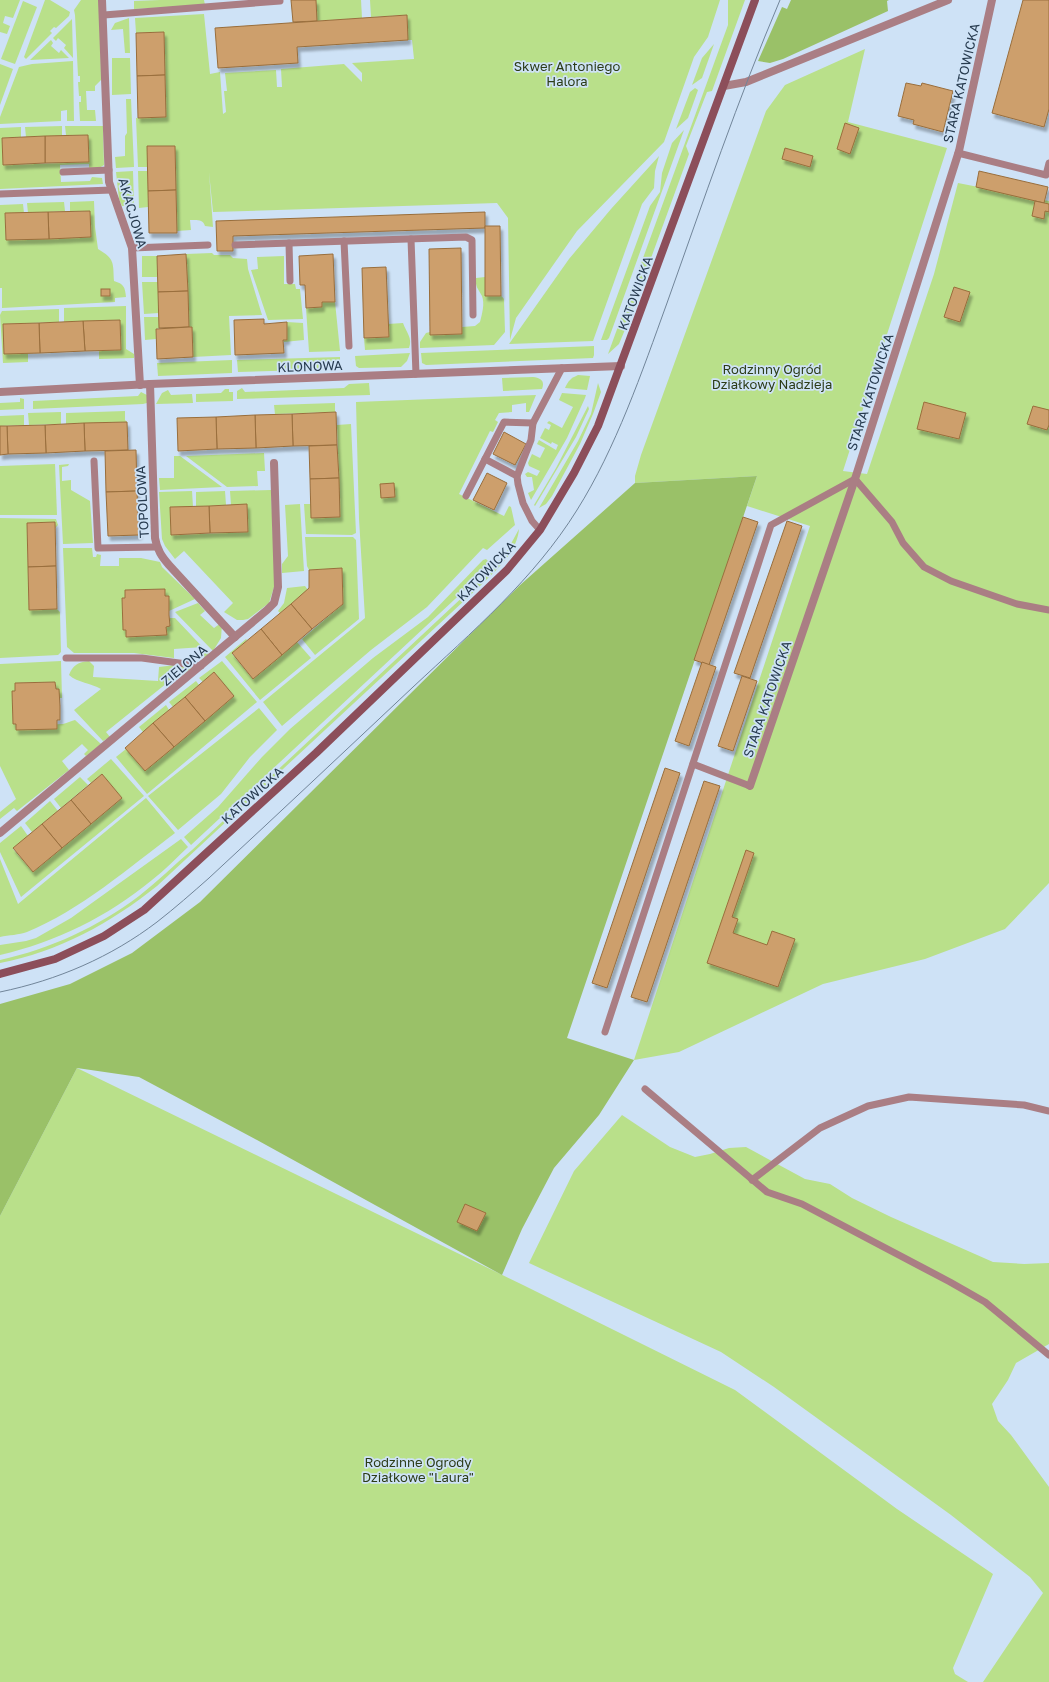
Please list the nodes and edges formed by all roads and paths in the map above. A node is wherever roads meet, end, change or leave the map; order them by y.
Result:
1 (102, 0) edge
2 (755, 0) edge
3 (948, 0) edge
4 (992, 0) edge
5 (280, 1) dead end
6 (104, 15) junction
7 (724, 86) junction
8 (958, 153) junction
9 (1049, 163) edge
10 (109, 170) junction
11 (63, 172) dead end
12 (1047, 177) edge
13 (112, 190) junction
14 (0, 194) edge
15 (411, 239) junction
16 (344, 241) junction
17 (289, 243) junction
18 (208, 245) dead end
19 (235, 245) dead end
20 (132, 248) junction
21 (290, 281) dead end
22 (473, 315) dead end
23 (348, 346) dead end
24 (621, 366) junction
25 (562, 368) junction
26 (416, 374) junction
27 (150, 384) junction
28 (140, 385) junction
29 (0, 392) edge
30 (533, 423) junction
31 (485, 459) junction
32 (94, 461) dead end
33 (274, 463) dead end
34 (517, 476) junction
35 (855, 479) junction
36 (466, 496) dead end
37 (540, 530) junction
38 (156, 547) junction
39 (1049, 610) edge
40 (235, 637) junction
41 (66, 658) dead end
42 (201, 666) junction
43 (693, 764) junction
44 (750, 786) joint
45 (0, 833) edge
46 (0, 974) edge
47 (605, 1032) dead end
48 (645, 1089) dead end
49 (1049, 1111) edge
50 (752, 1180) junction
51 (1049, 1355) edge

1 - 6 street, AKACJOWA
2 - 7 main road, KATOWICKA
3 - 7 street
4 - 8 street, STARA KATOWICKA
5 - 6 lane
6 - 10 street, AKACJOWA
7 - 24 main road, KATOWICKA
8 - 12 lane
8 - 35 street, STARA KATOWICKA
9 - 12 lane
10 - 11 lane
10 - 13 street, AKACJOWA
13 - 14 lane
13 - 20 street, AKACJOWA
15 - 16 lane
15 - 22 lane
15 - 26 lane
16 - 17 lane
16 - 23 lane
17 - 19 lane
17 - 21 lane
18 - 20 lane
20 - 28 street, AKACJOWA
24 - 25 street, KLONOWA
24 - 37 main road, KATOWICKA
25 - 26 street, KLONOWA
25 - 30 lane
26 - 27 street, KLONOWA
27 - 28 street, KLONOWA
27 - 38 street, TOPOLOWA
28 - 29 street, KLONOWA
30 - 31 lane
30 - 34 lane
31 - 34 lane
31 - 36 lane
32 - 38 lane
33 - 40 street, ZIELONA
34 - 37 lane
35 - 39 lane
35 - 43 lane
35 - 44 street, STARA KATOWICKA
37 - 46 main road, KATOWICKA
38 - 40 street, TOPOLOWA
40 - 42 street, ZIELONA
41 - 42 lane
42 - 45 street, ZIELONA
43 - 44 lane
43 - 47 lane
48 - 50 lane
49 - 50 lane
50 - 51 lane

